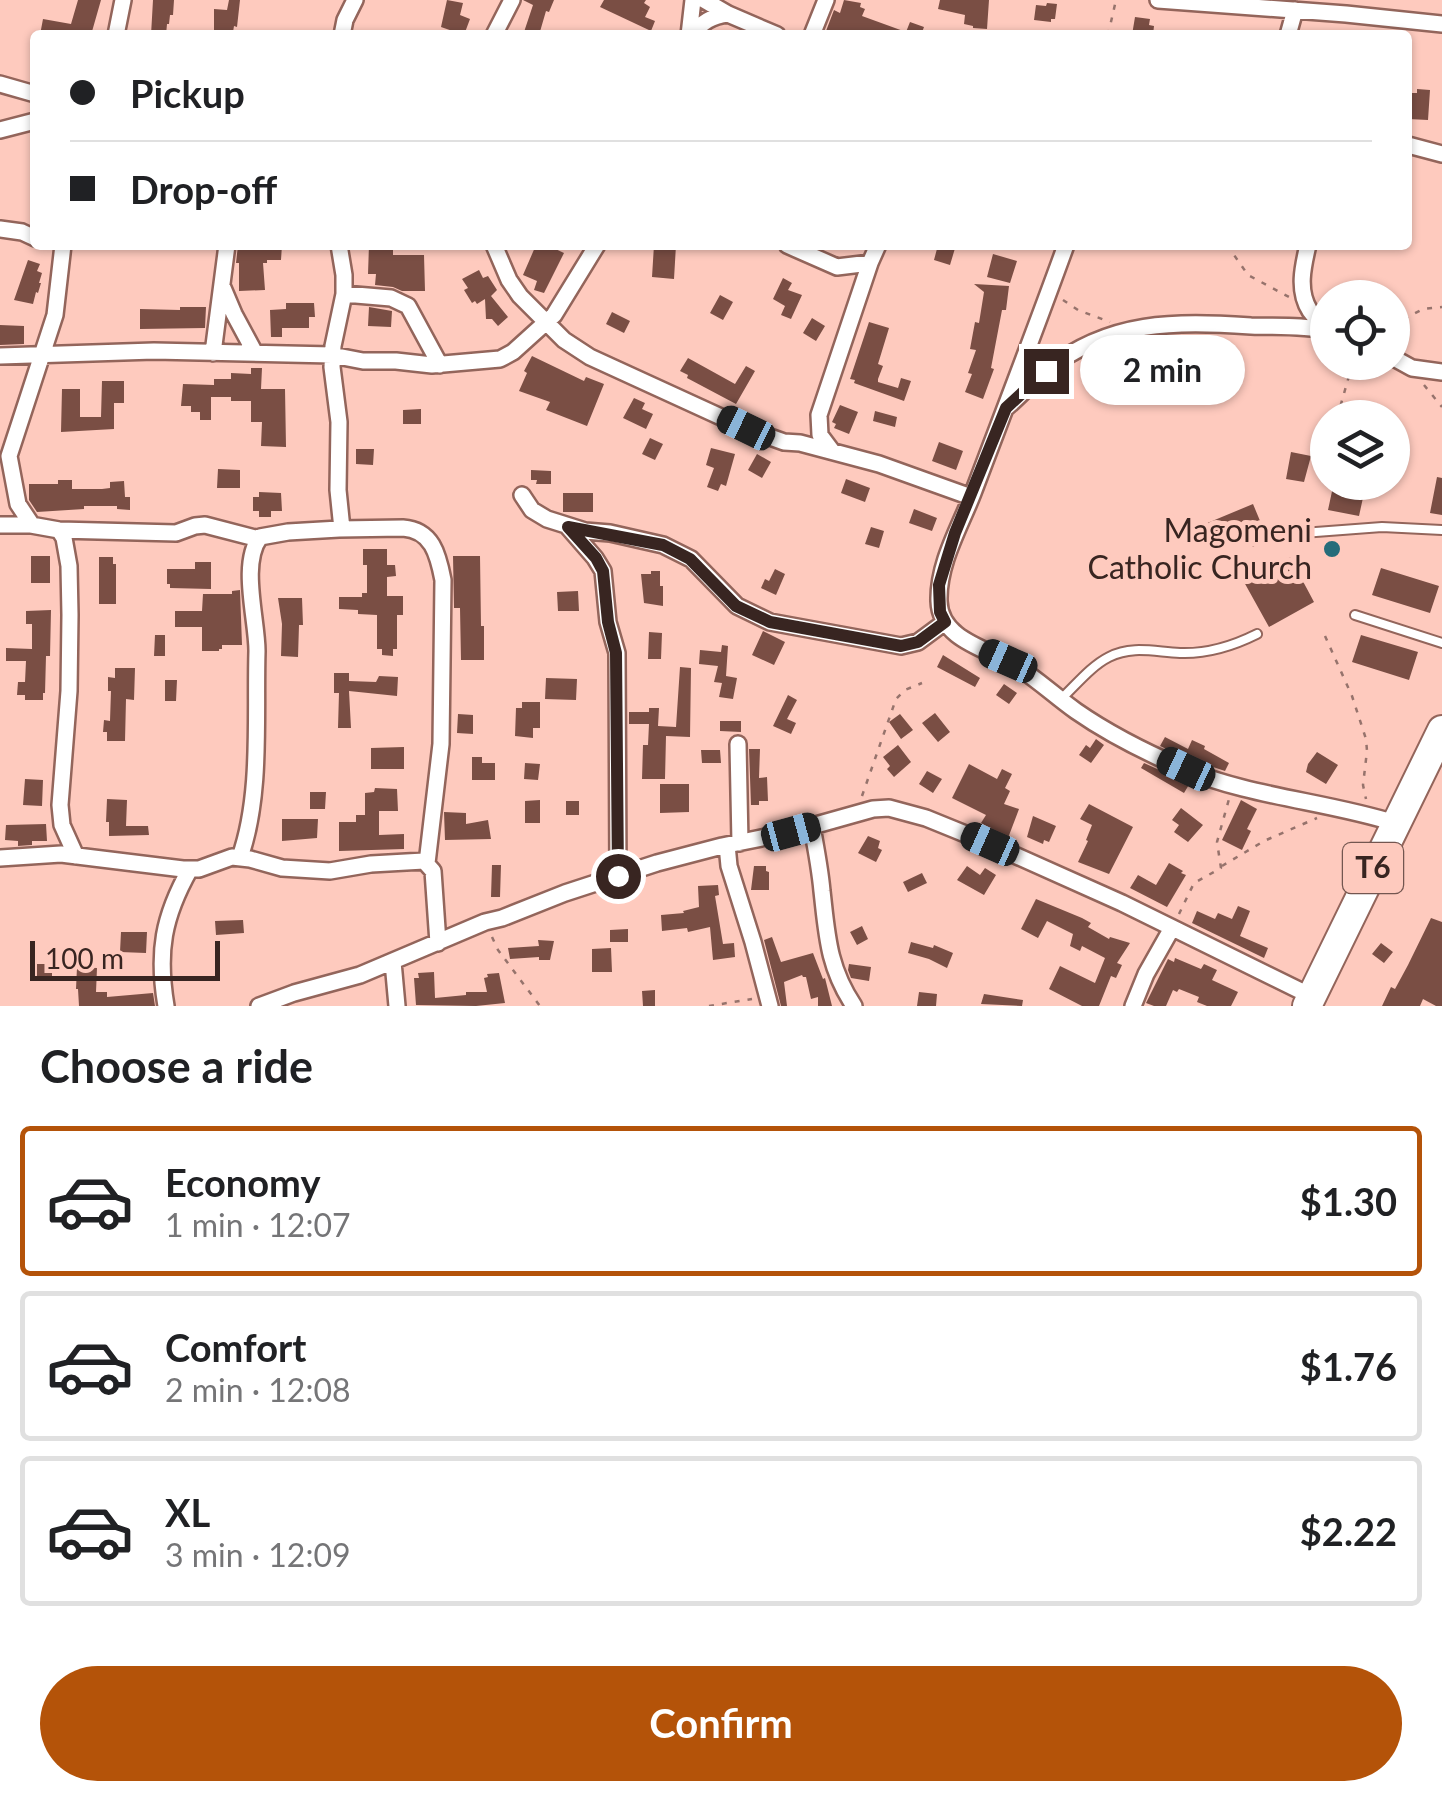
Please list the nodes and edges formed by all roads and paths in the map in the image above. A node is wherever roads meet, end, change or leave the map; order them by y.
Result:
1 (123, 0) edge
2 (354, 0) edge
3 (512, 0) edge
4 (693, 0) edge
5 (704, 0) edge
6 (826, 0) edge
7 (1116, 0) edge
8 (1158, 0) edge
9 (1345, 7) edge
10 (1295, 10) junction
11 (728, 14) junction
12 (1442, 24) edge
13 (117, 30) edge
14 (343, 30) edge
15 (497, 30) edge
16 (690, 30) edge
17 (695, 30) edge
18 (765, 30) edge
19 (814, 30) edge
20 (1109, 30) edge
21 (1289, 30) edge
22 (0, 84) edge
23 (30, 93) edge
24 (30, 123) edge
25 (0, 130) edge
26 (1412, 146) edge
27 (1442, 154) edge
28 (0, 229) edge
29 (30, 236) edge
30 (226, 250) edge
31 (340, 250) edge
32 (496, 250) edge
33 (594, 250) edge
34 (798, 250) edge
35 (876, 250) edge
36 (1064, 250) edge
37 (1231, 250) edge
38 (1307, 250) edge
39 (61, 251) edge
40 (870, 263) junction
41 (222, 285) junction
42 (1048, 289) junction
43 (344, 294) junction
44 (1308, 307) junction
45 (1442, 307) edge
46 (1310, 310) edge
47 (1410, 316) edge
48 (548, 322) junction
49 (1310, 328) edge
50 (1124, 330) junction
51 (43, 353) junction
52 (213, 353) junction
53 (255, 353) junction
54 (332, 355) junction
55 (0, 356) edge
56 (440, 365) junction
57 (1412, 368) joint
58 (1442, 372) edge
59 (1442, 407) edge
60 (1006, 408) junction
61 (818, 426) junction
62 (800, 443) junction
63 (833, 452) junction
64 (522, 495) dead end
65 (971, 497) junction
66 (0, 525) edge
67 (32, 525) junction
68 (568, 527) junction
69 (342, 529) junction
70 (59, 530) junction
71 (1442, 530) edge
72 (1276, 534) dead end
73 (259, 539) junction
74 (1355, 615) dead end
75 (945, 622) junction
76 (1257, 634) dead end
77 (1324, 636) dead end
78 (1442, 644) edge
79 (922, 683) dead end
80 (1061, 699) junction
81 (1442, 730) edge
82 (738, 744) dead end
83 (1435, 763) edge
84 (1226, 783) junction
85 (1342, 810) junction
86 (857, 814) junction
87 (1382, 819) junction
88 (812, 826) junction
89 (734, 844) junction
90 (76, 856) junction
91 (240, 857) junction
92 (0, 858) edge
93 (427, 863) junction
94 (1222, 866) junction
95 (190, 869) junction
96 (618, 876) junction
97 (485, 922) junction
98 (1171, 928) junction
99 (438, 943) junction
100 (393, 962) junction
101 (768, 1001) edge
102 (1309, 1001) edge
103 (166, 1006) edge
104 (259, 1006) edge
105 (397, 1006) edge
106 (540, 1006) edge
107 (709, 1006) edge
108 (854, 1006) edge
109 (1134, 1006) edge

1 - 13 street
2 - 14 street
3 - 15 street
4 - 16 street
5 - 11 street
6 - 19 street
7 - 20 path
8 - 10 street
9 - 10 street
9 - 12 street
10 - 21 street
11 - 17 street
11 - 18 street
22 - 23 street
24 - 25 street
26 - 27 street
28 - 29 street
30 - 41 street
31 - 43 street
32 - 48 street
33 - 48 street
34 - 40 street
35 - 40 street
36 - 42 street
37 - 44 path
38 - 44 street
39 - 51 street
40 - 61 street
41 - 52 street
41 - 53 street
42 - 50 path
42 - 60 street
43 - 54 street
43 - 56 street
44 - 46 street
45 - 47 path
48 - 56 street
48 - 62 street
49 - 50 street
50 - 60 street
51 - 52 street
51 - 55 street
51 - 67 street
52 - 53 street
53 - 54 street
54 - 56 street
54 - 69 street
57 - 58 street
57 - 59 path
60 - 65 street
61 - 62 street
61 - 63 street
62 - 63 street
63 - 65 street
64 - 68 street
65 - 75 street
66 - 67 street
67 - 70 street
68 - 75 street
68 - 96 street
69 - 73 street
69 - 93 street
70 - 73 street
70 - 90 street
71 - 72 lane
73 - 91 street
74 - 78 lane
75 - 80 street
76 - 80 lane
77 - 87 path
79 - 86 path
80 - 84 street
81 - 83 highway, T6
82 - 89 street
83 - 87 highway, T6
84 - 85 street
84 - 94 path
85 - 87 street
85 - 94 path
86 - 88 street
86 - 98 street
87 - 102 highway, T6
88 - 89 street
88 - 108 street
89 - 96 street
89 - 101 street
90 - 92 street
90 - 95 street
91 - 93 street
91 - 95 street
93 - 99 street
94 - 98 path
95 - 103 street
96 - 97 street
97 - 99 street
97 - 106 path
98 - 102 street
98 - 109 street
99 - 100 street
100 - 104 street
100 - 105 street
101 - 107 path

